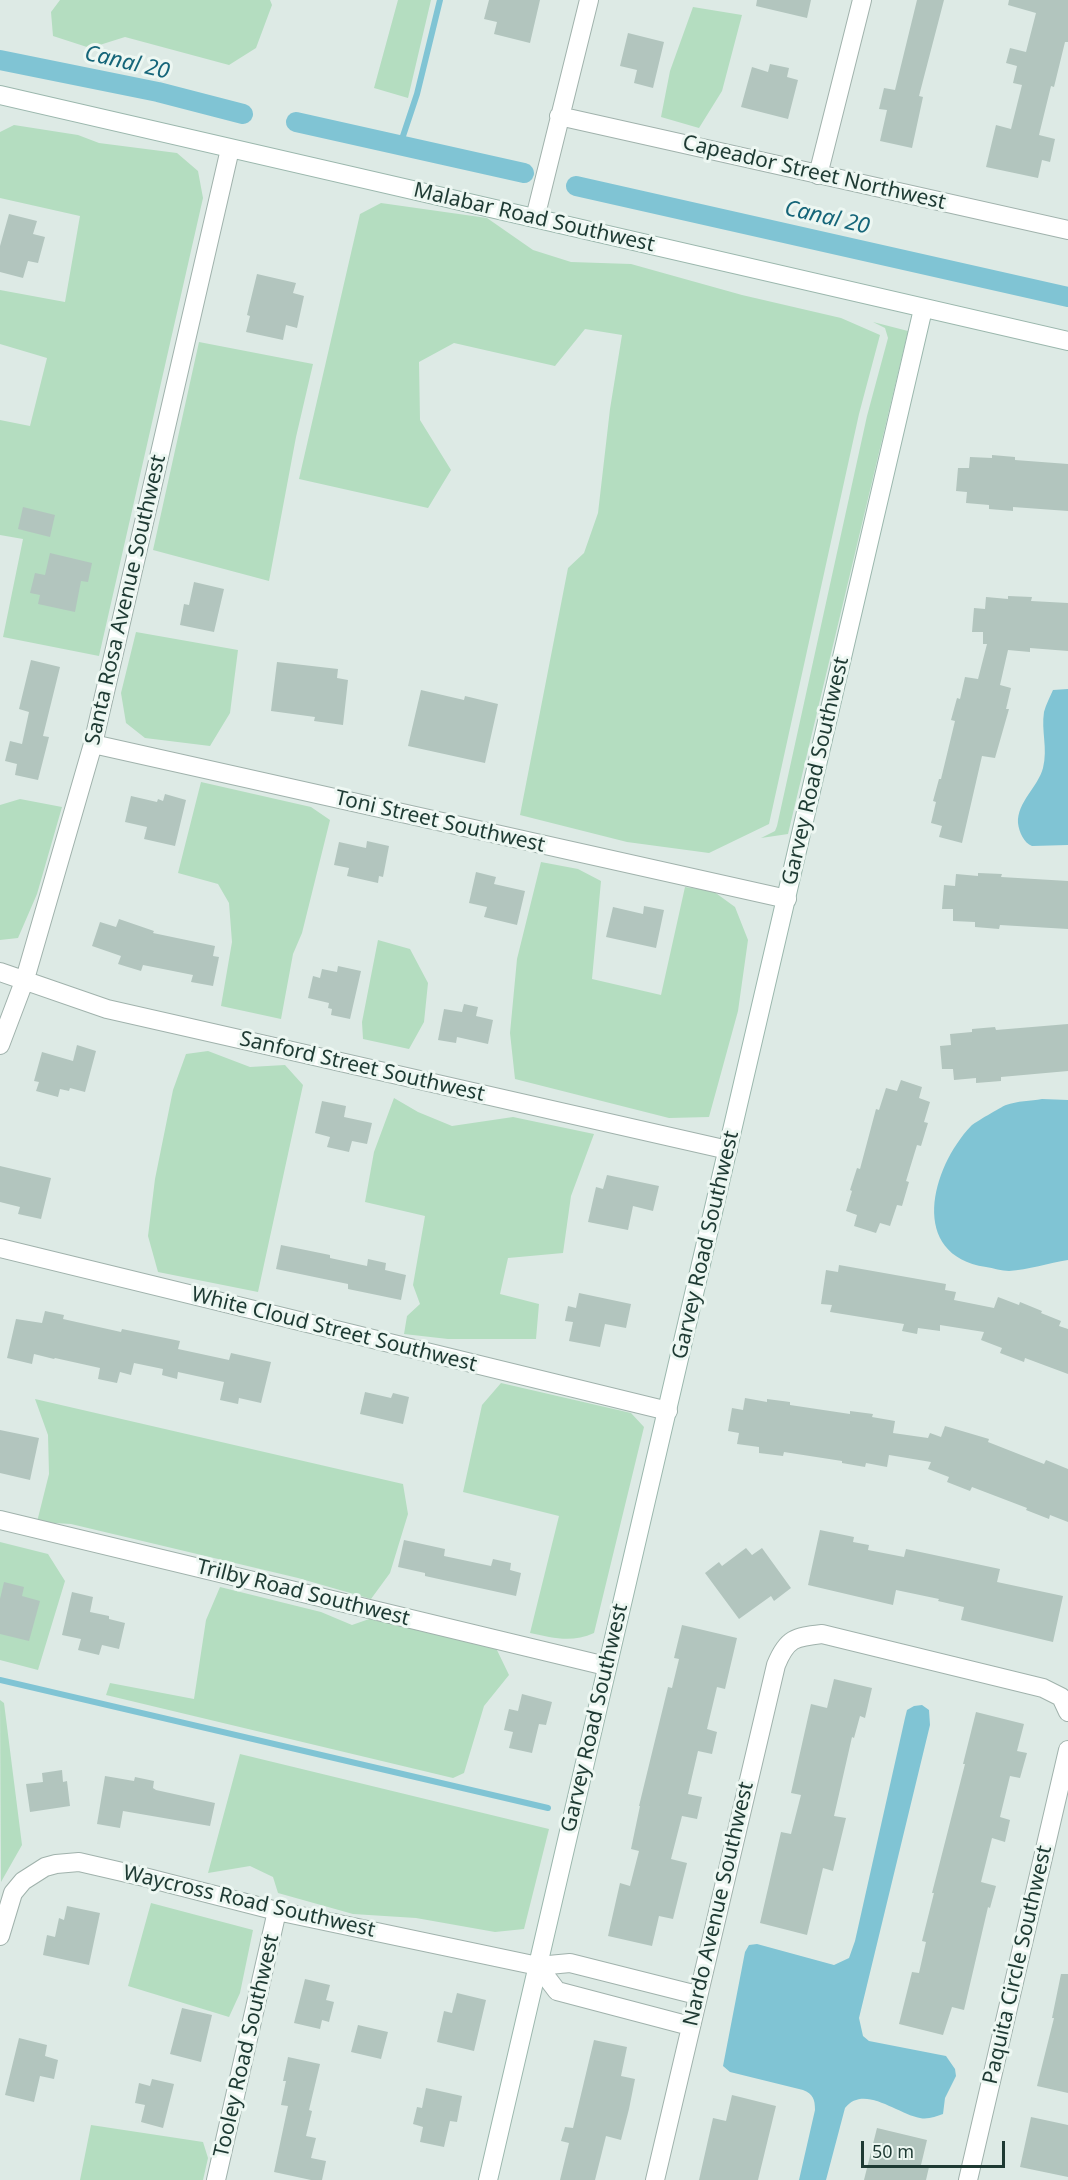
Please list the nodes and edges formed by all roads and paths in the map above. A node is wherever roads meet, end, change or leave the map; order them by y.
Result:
1 (589, 0) edge
2 (862, 0) edge
3 (0, 95) edge
4 (559, 116) junction
5 (230, 149) junction
6 (818, 175) junction
7 (535, 218) junction
8 (1068, 230) edge
9 (923, 309) junction
10 (1068, 341) edge
11 (93, 744) junction
12 (787, 899) junction
13 (0, 972) edge
14 (24, 979) junction
15 (0, 1045) edge
16 (728, 1150) junction
17 (0, 1248) edge
18 (668, 1411) junction
19 (0, 1520) edge
20 (606, 1666) junction
21 (1068, 1712) edge
22 (1068, 1750) edge
23 (277, 1911) junction
24 (0, 1936) edge
25 (538, 1966) junction
26 (698, 1995) junction
27 (690, 2026) junction
28 (216, 2180) edge
29 (488, 2180) edge
30 (655, 2180) edge
31 (968, 2180) edge

1 - 4 street
2 - 6 street
3 - 5 street, Malabar Road Southwest
4 - 6 street, Capeador Street Northwest
4 - 7 street
5 - 7 street, Malabar Road Southwest
5 - 11 street, Santa Rosa Avenue Southwest
6 - 8 street, Capeador Street Northwest
7 - 9 street, Malabar Road Southwest
9 - 10 street, Malabar Road Southwest
9 - 12 street, Garvey Road Southwest
11 - 12 street, Toni Street Southwest
11 - 14 street, Santa Rosa Avenue Southwest
12 - 16 street, Garvey Road Southwest
13 - 14 street, Sanford Street Southwest
14 - 15 street, Santa Rosa Avenue Southwest
14 - 16 street, Sanford Street Southwest
16 - 18 street, Garvey Road Southwest
17 - 18 street, White Cloud Street Southwest
18 - 20 street, Garvey Road Southwest
19 - 20 street, Trilby Road Southwest
20 - 25 street, Garvey Road Southwest
21 - 26 street, Nardo Avenue Southwest
22 - 31 street, Paquita Circle Southwest
23 - 24 street, Waycross Road Southwest
23 - 25 street, Waycross Road Southwest
23 - 28 street, Tooley Road Southwest
25 - 26 street, Waycross Road Southwest
25 - 27 street
25 - 29 street, Garvey Road Southwest
26 - 27 street, Nardo Avenue Southwest
27 - 30 street, Nardo Avenue Southwest

